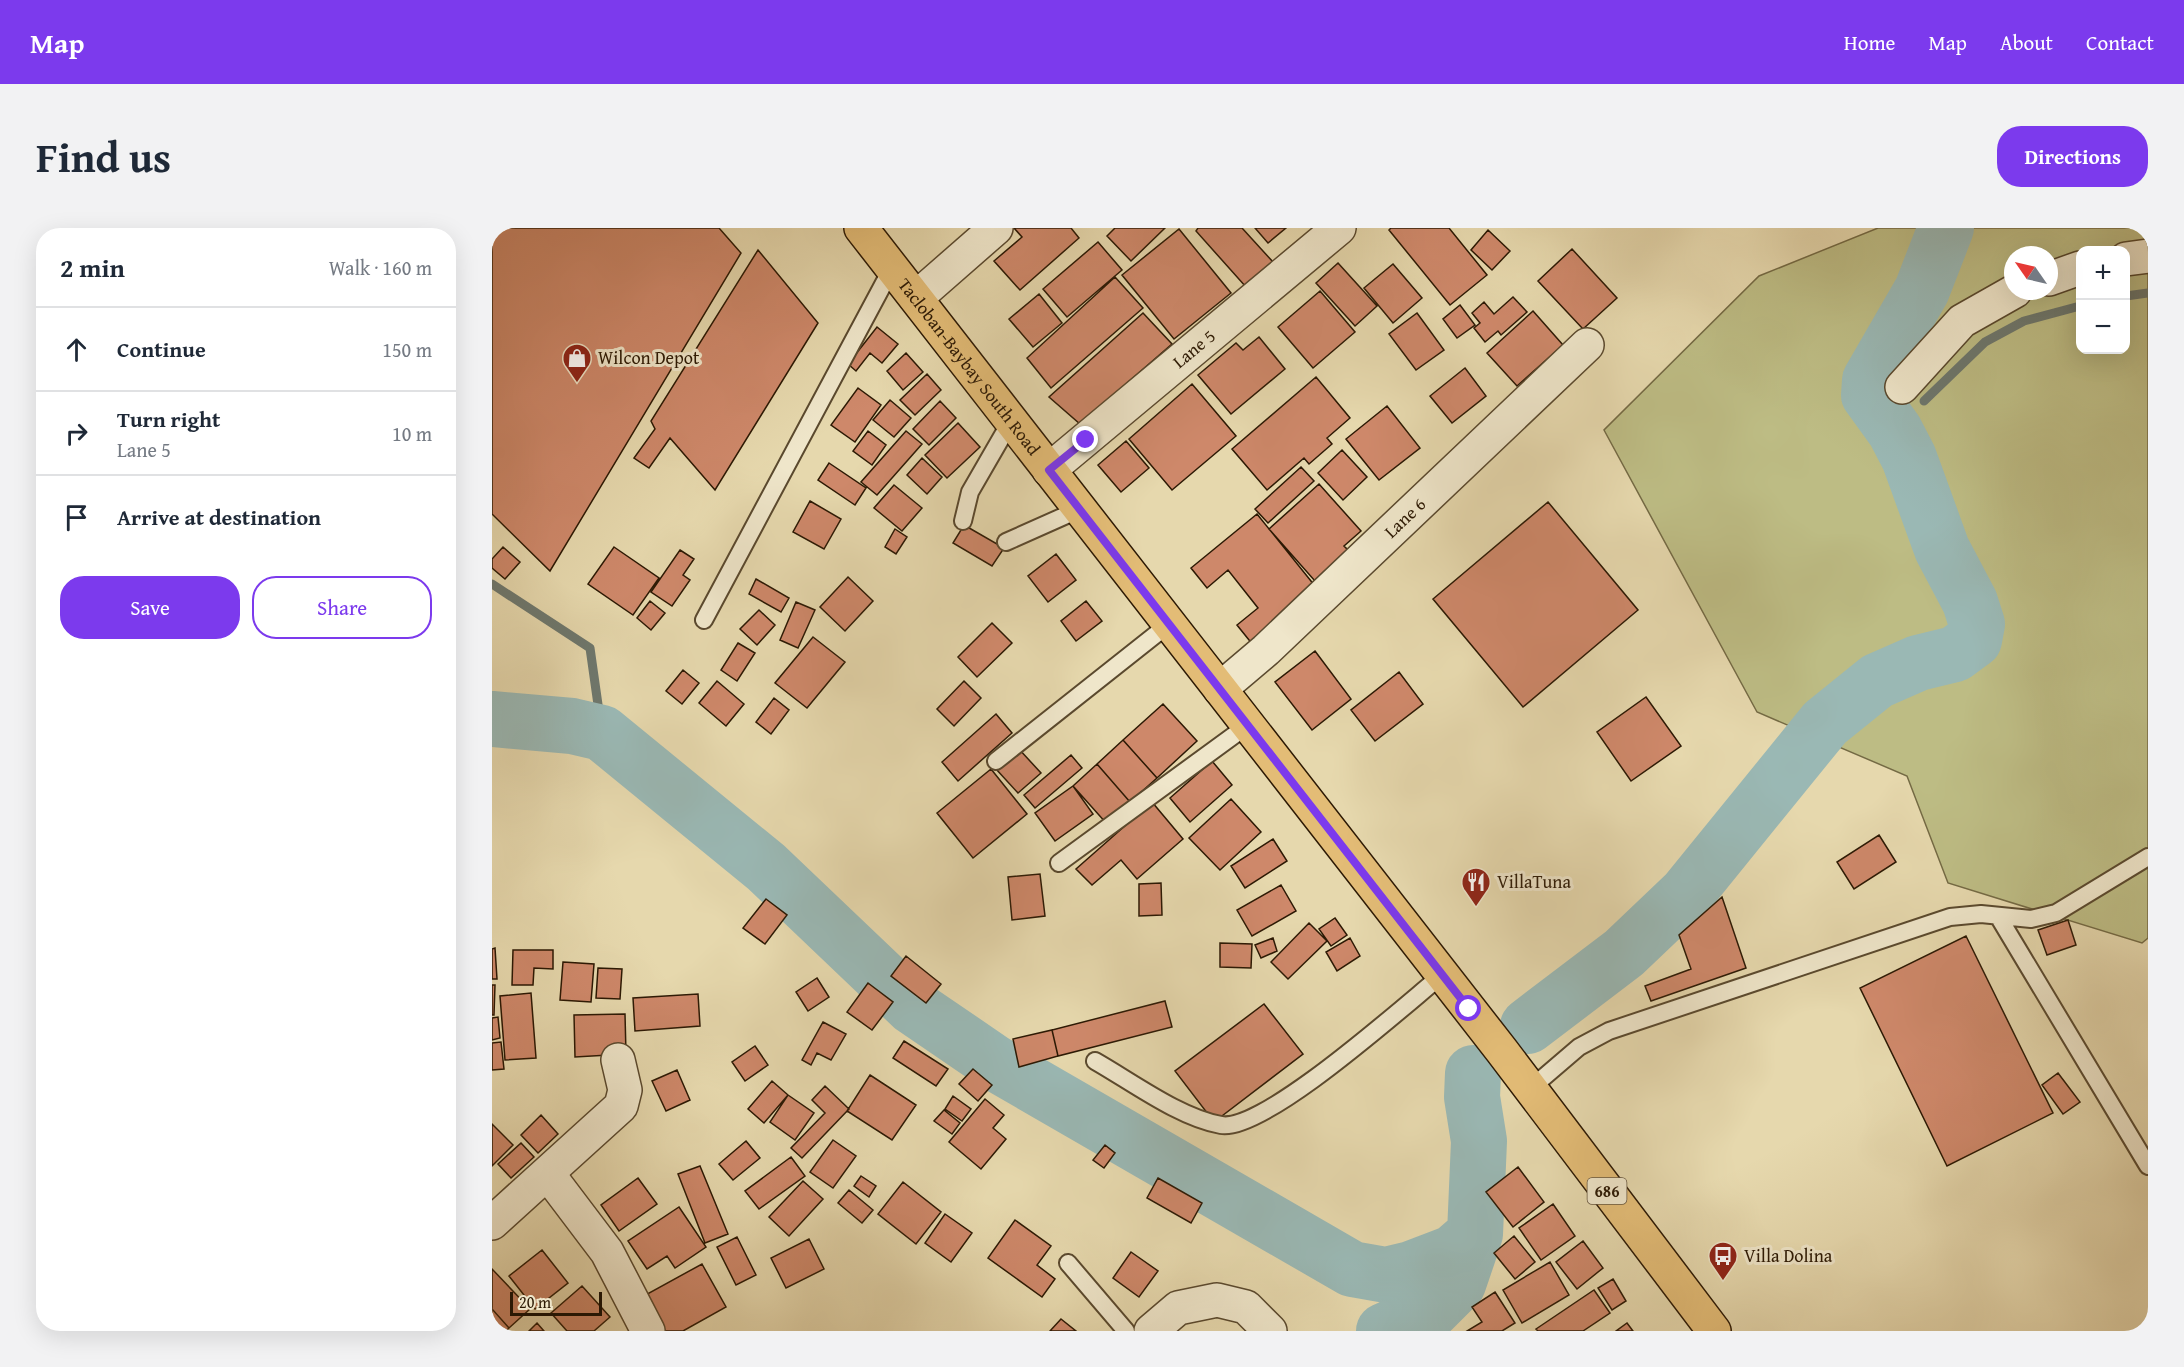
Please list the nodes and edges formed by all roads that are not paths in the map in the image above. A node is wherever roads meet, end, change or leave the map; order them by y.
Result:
1 (996, 228) edge
2 (1339, 228) edge
3 (863, 229) edge
4 (2148, 256) edge
5 (2130, 258) edge
6 (892, 268) junction
7 (2076, 269) edge
8 (2058, 276) edge
9 (2004, 297) edge
10 (916, 298) junction
11 (1587, 345) dead end
12 (1902, 387) dead end
13 (1011, 421) junction
14 (1049, 470) junction
15 (1080, 509) junction
16 (963, 521) dead end
17 (1006, 542) dead end
18 (704, 620) dead end
19 (1169, 624) junction
20 (1220, 689) junction
21 (1248, 725) junction
22 (996, 760) dead end
23 (2148, 857) edge
24 (1059, 863) dead end
25 (1998, 916) junction
26 (1442, 975) junction
27 (618, 1060) dead end
28 (1095, 1061) dead end
29 (1530, 1089) junction
30 (2148, 1166) edge
31 (548, 1174) junction
32 (492, 1223) edge
33 (1068, 1263) dead end
34 (648, 1331) edge
35 (1126, 1331) edge
36 (1151, 1331) edge
37 (1270, 1331) edge
38 (1714, 1331) edge

1 - 10 street
2 - 14 street, Lane 5
3 - 6 main road, Tacloban-Baybay South Road / 686
4 - 5 street
6 - 10 main road, Tacloban-Baybay South Road / 686
6 - 18 lane
7 - 8 street
9 - 12 street
10 - 13 main road, Tacloban-Baybay South Road / 686
11 - 20 street, Lane 6
13 - 14 main road, Tacloban-Baybay South Road / 686
13 - 16 lane
14 - 15 main road, Tacloban-Baybay South Road / 686
15 - 17 lane
15 - 19 main road, Tacloban-Baybay South Road / 686
19 - 20 main road, Tacloban-Baybay South Road / 686
19 - 22 lane
20 - 21 main road, Tacloban-Baybay South Road / 686
21 - 24 lane
21 - 26 main road, Tacloban-Baybay South Road / 686
23 - 25 lane
25 - 29 lane
25 - 30 lane
26 - 28 lane
26 - 29 main road, Tacloban-Baybay South Road / 686
27 - 31 street
29 - 38 main road, Tacloban-Baybay South Road / 686
31 - 32 street
31 - 34 street
33 - 35 lane
36 - 37 street

